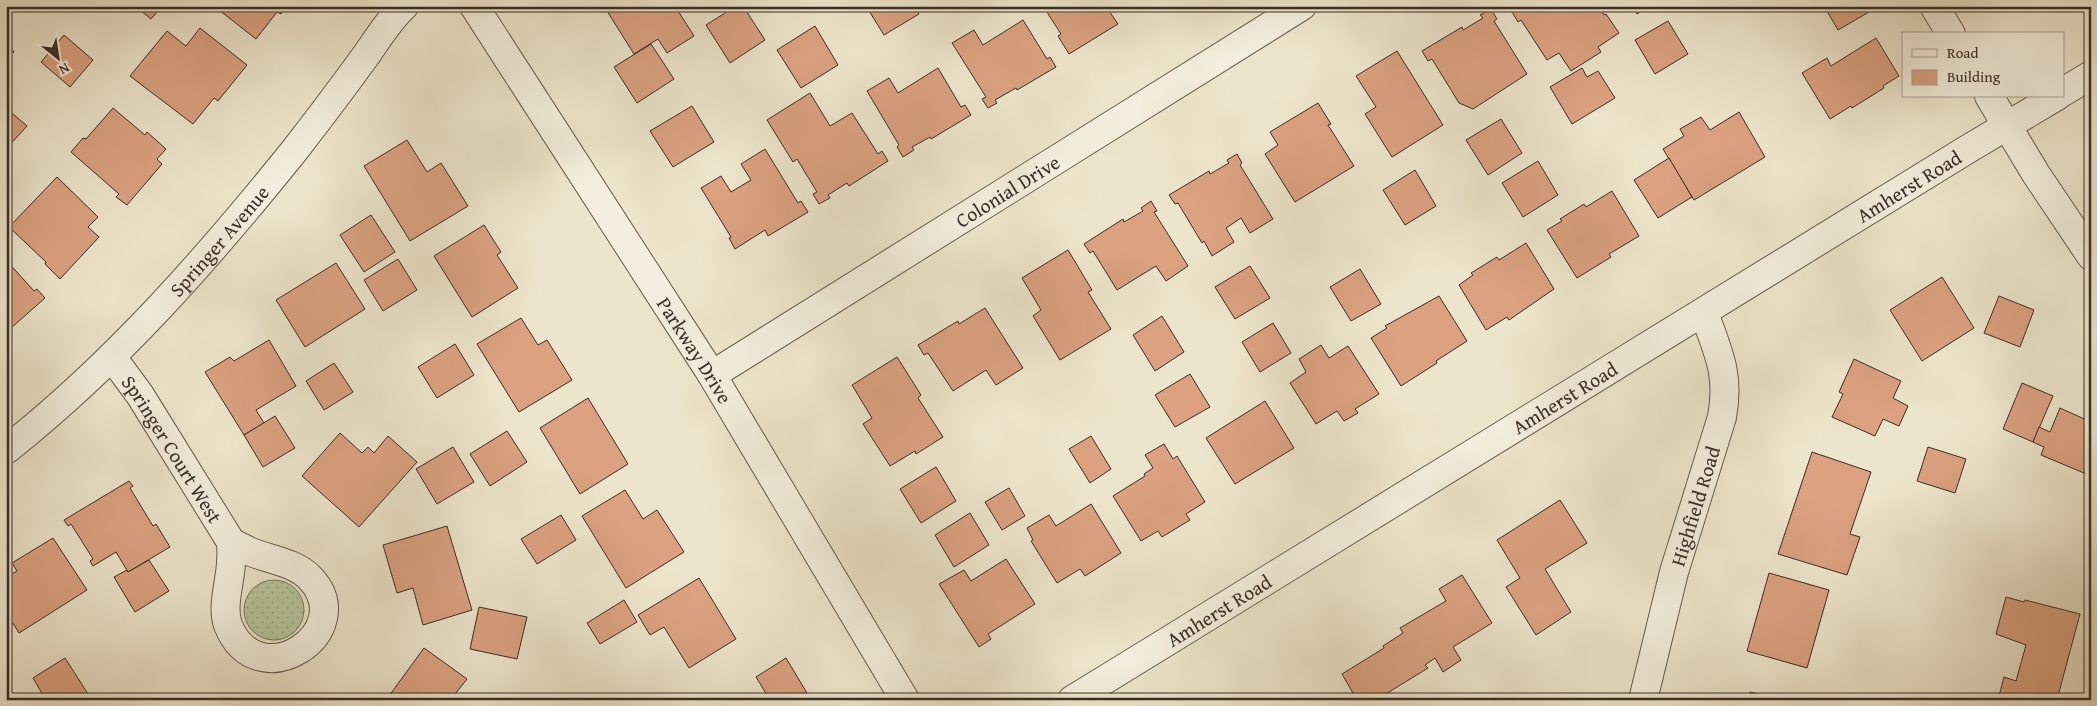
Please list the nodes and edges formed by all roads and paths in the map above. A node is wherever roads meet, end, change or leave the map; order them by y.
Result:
1 (404, 6) edge
2 (474, 6) edge
3 (1302, 6) edge
4 (1934, 6) edge
5 (1950, 32) edge
6 (2091, 75) edge
7 (2064, 91) edge
8 (1990, 98) edge
9 (2054, 98) edge
10 (2007, 127) junction
11 (2091, 256) edge
12 (1704, 313) junction
13 (112, 357) junction
14 (712, 375) junction
15 (6, 450) edge
16 (230, 542) dead end
17 (905, 700) edge
18 (1072, 700) edge
19 (1643, 700) edge

1 - 13 street, Springer Avenue
2 - 14 street, Parkway Drive
3 - 14 street, Colonial Drive
4 - 5 street
6 - 7 street
8 - 10 street
9 - 10 street, Amherst Road
10 - 11 street
10 - 12 street, Amherst Road
12 - 18 street, Amherst Road
12 - 19 street, Highfield Road
13 - 15 street, Springer Avenue
13 - 16 street, Springer Court West
14 - 17 street, Parkway Drive

